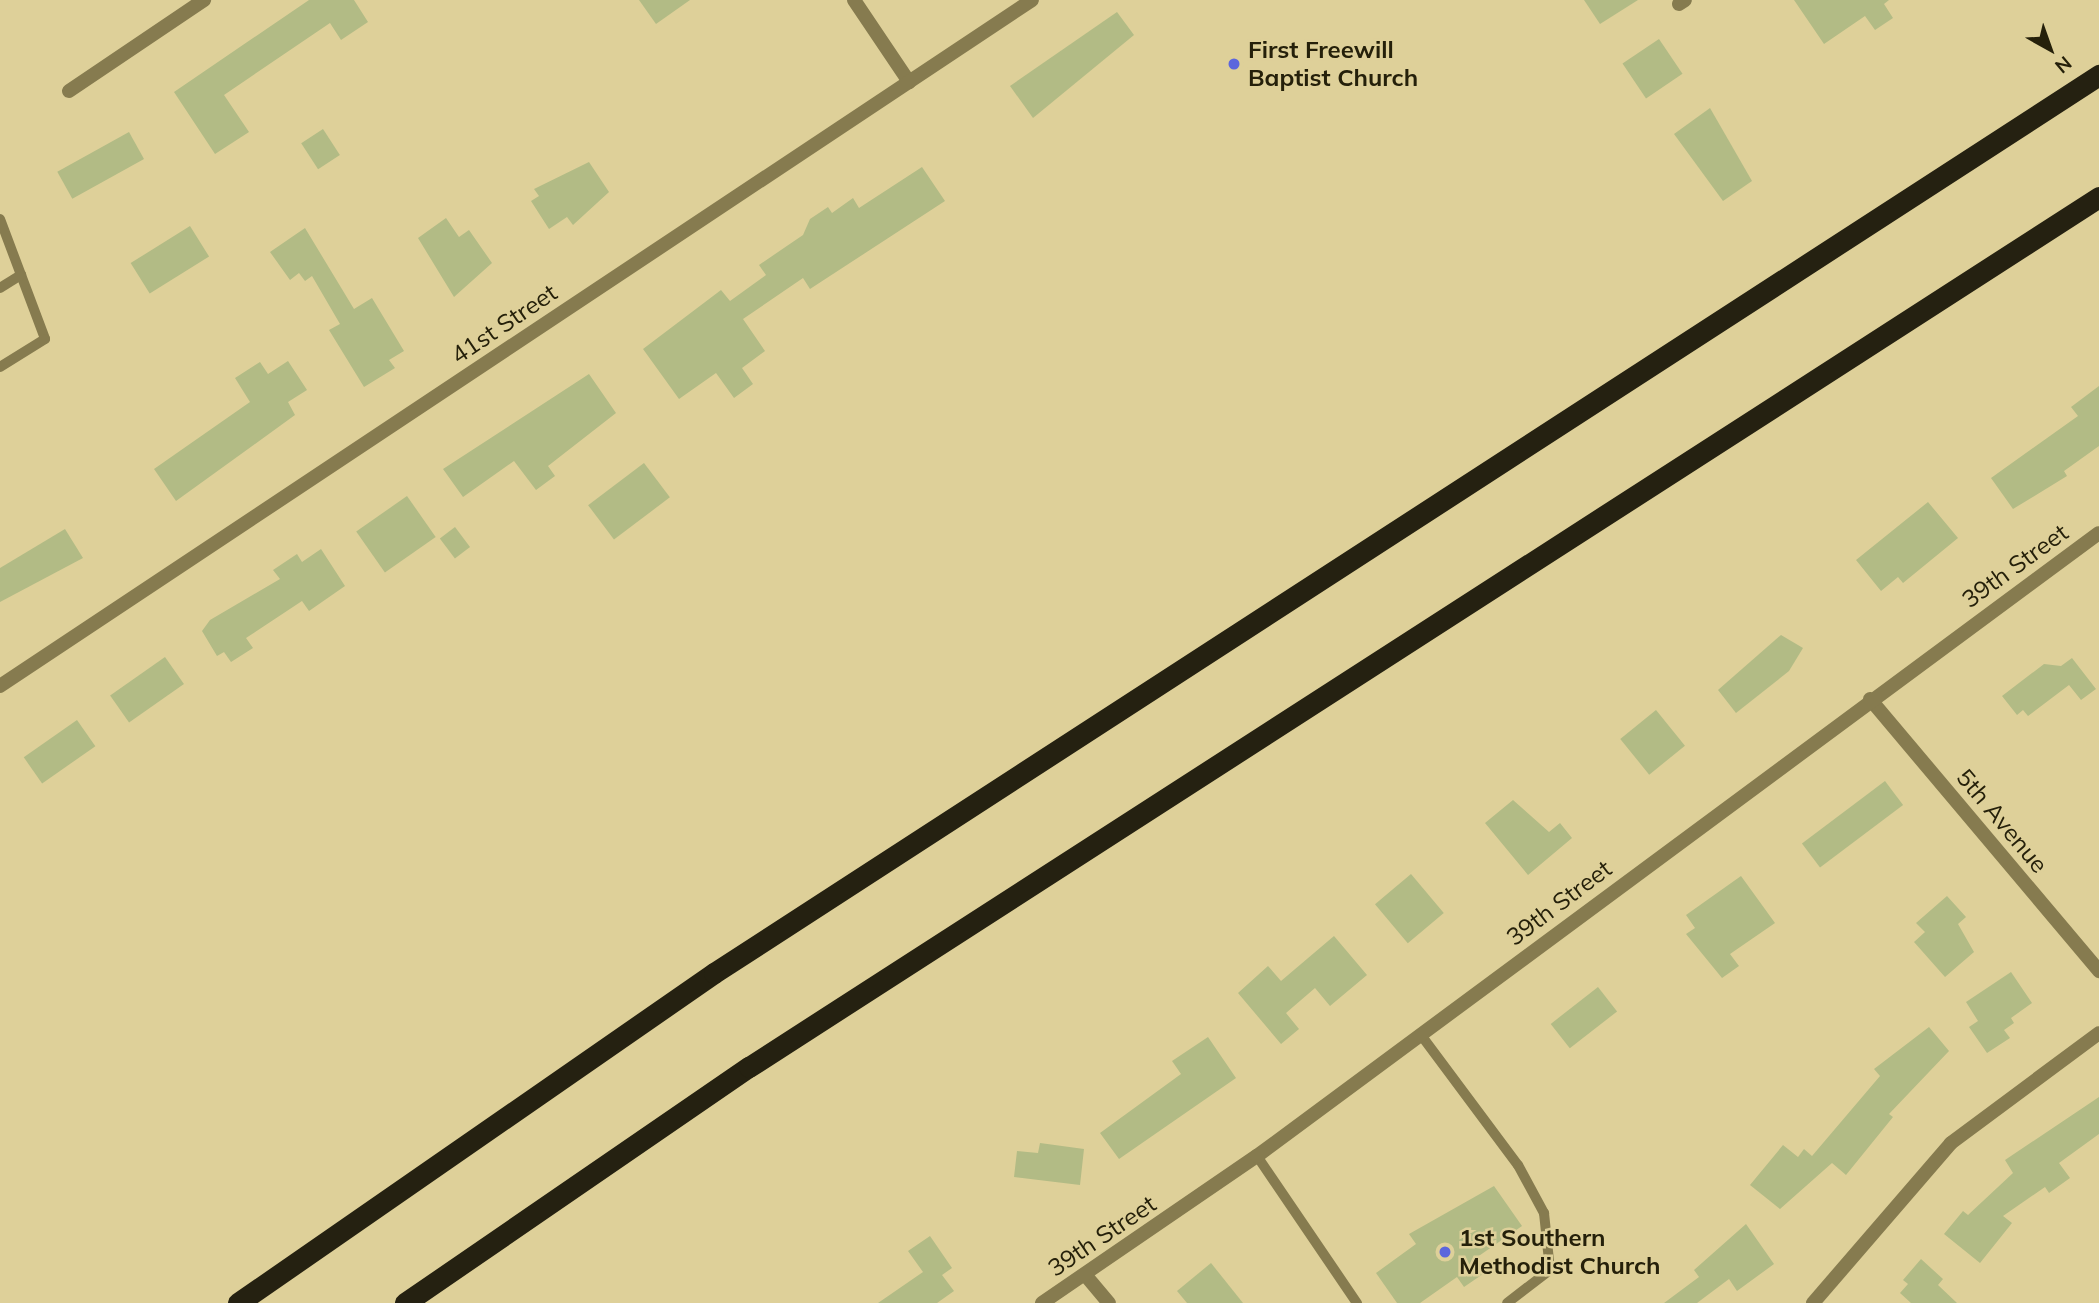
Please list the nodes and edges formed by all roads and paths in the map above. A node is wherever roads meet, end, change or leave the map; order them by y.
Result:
1 (204, 0) edge
2 (854, 0) edge
3 (1032, 0) edge
4 (2099, 75) edge
5 (909, 82) junction
6 (69, 91) dead end
7 (2099, 197) edge
8 (0, 219) edge
9 (21, 275) junction
10 (0, 288) edge
11 (0, 367) edge
12 (2099, 533) edge
13 (0, 686) edge
14 (1870, 699) junction
15 (2099, 971) edge
16 (2099, 1033) edge
17 (1420, 1035) junction
18 (1257, 1156) junction
19 (1087, 1277) junction
20 (238, 1303) edge
21 (405, 1303) edge
22 (1042, 1303) edge
23 (1109, 1303) edge
24 (1357, 1303) edge
25 (1507, 1303) edge
26 (1813, 1303) edge

1 - 6 street
2 - 5 street
3 - 5 street, 41st Street
4 - 20 highway
5 - 13 street, 41st Street
7 - 21 highway
8 - 9 lane
9 - 10 lane
9 - 11 lane
12 - 14 street, 39th Street
14 - 15 street, 5th Avenue
14 - 17 street, 39th Street
16 - 26 street
17 - 18 street, 39th Street
17 - 25 lane
18 - 19 street, 39th Street
18 - 24 lane
19 - 22 street, 39th Street
19 - 23 street

